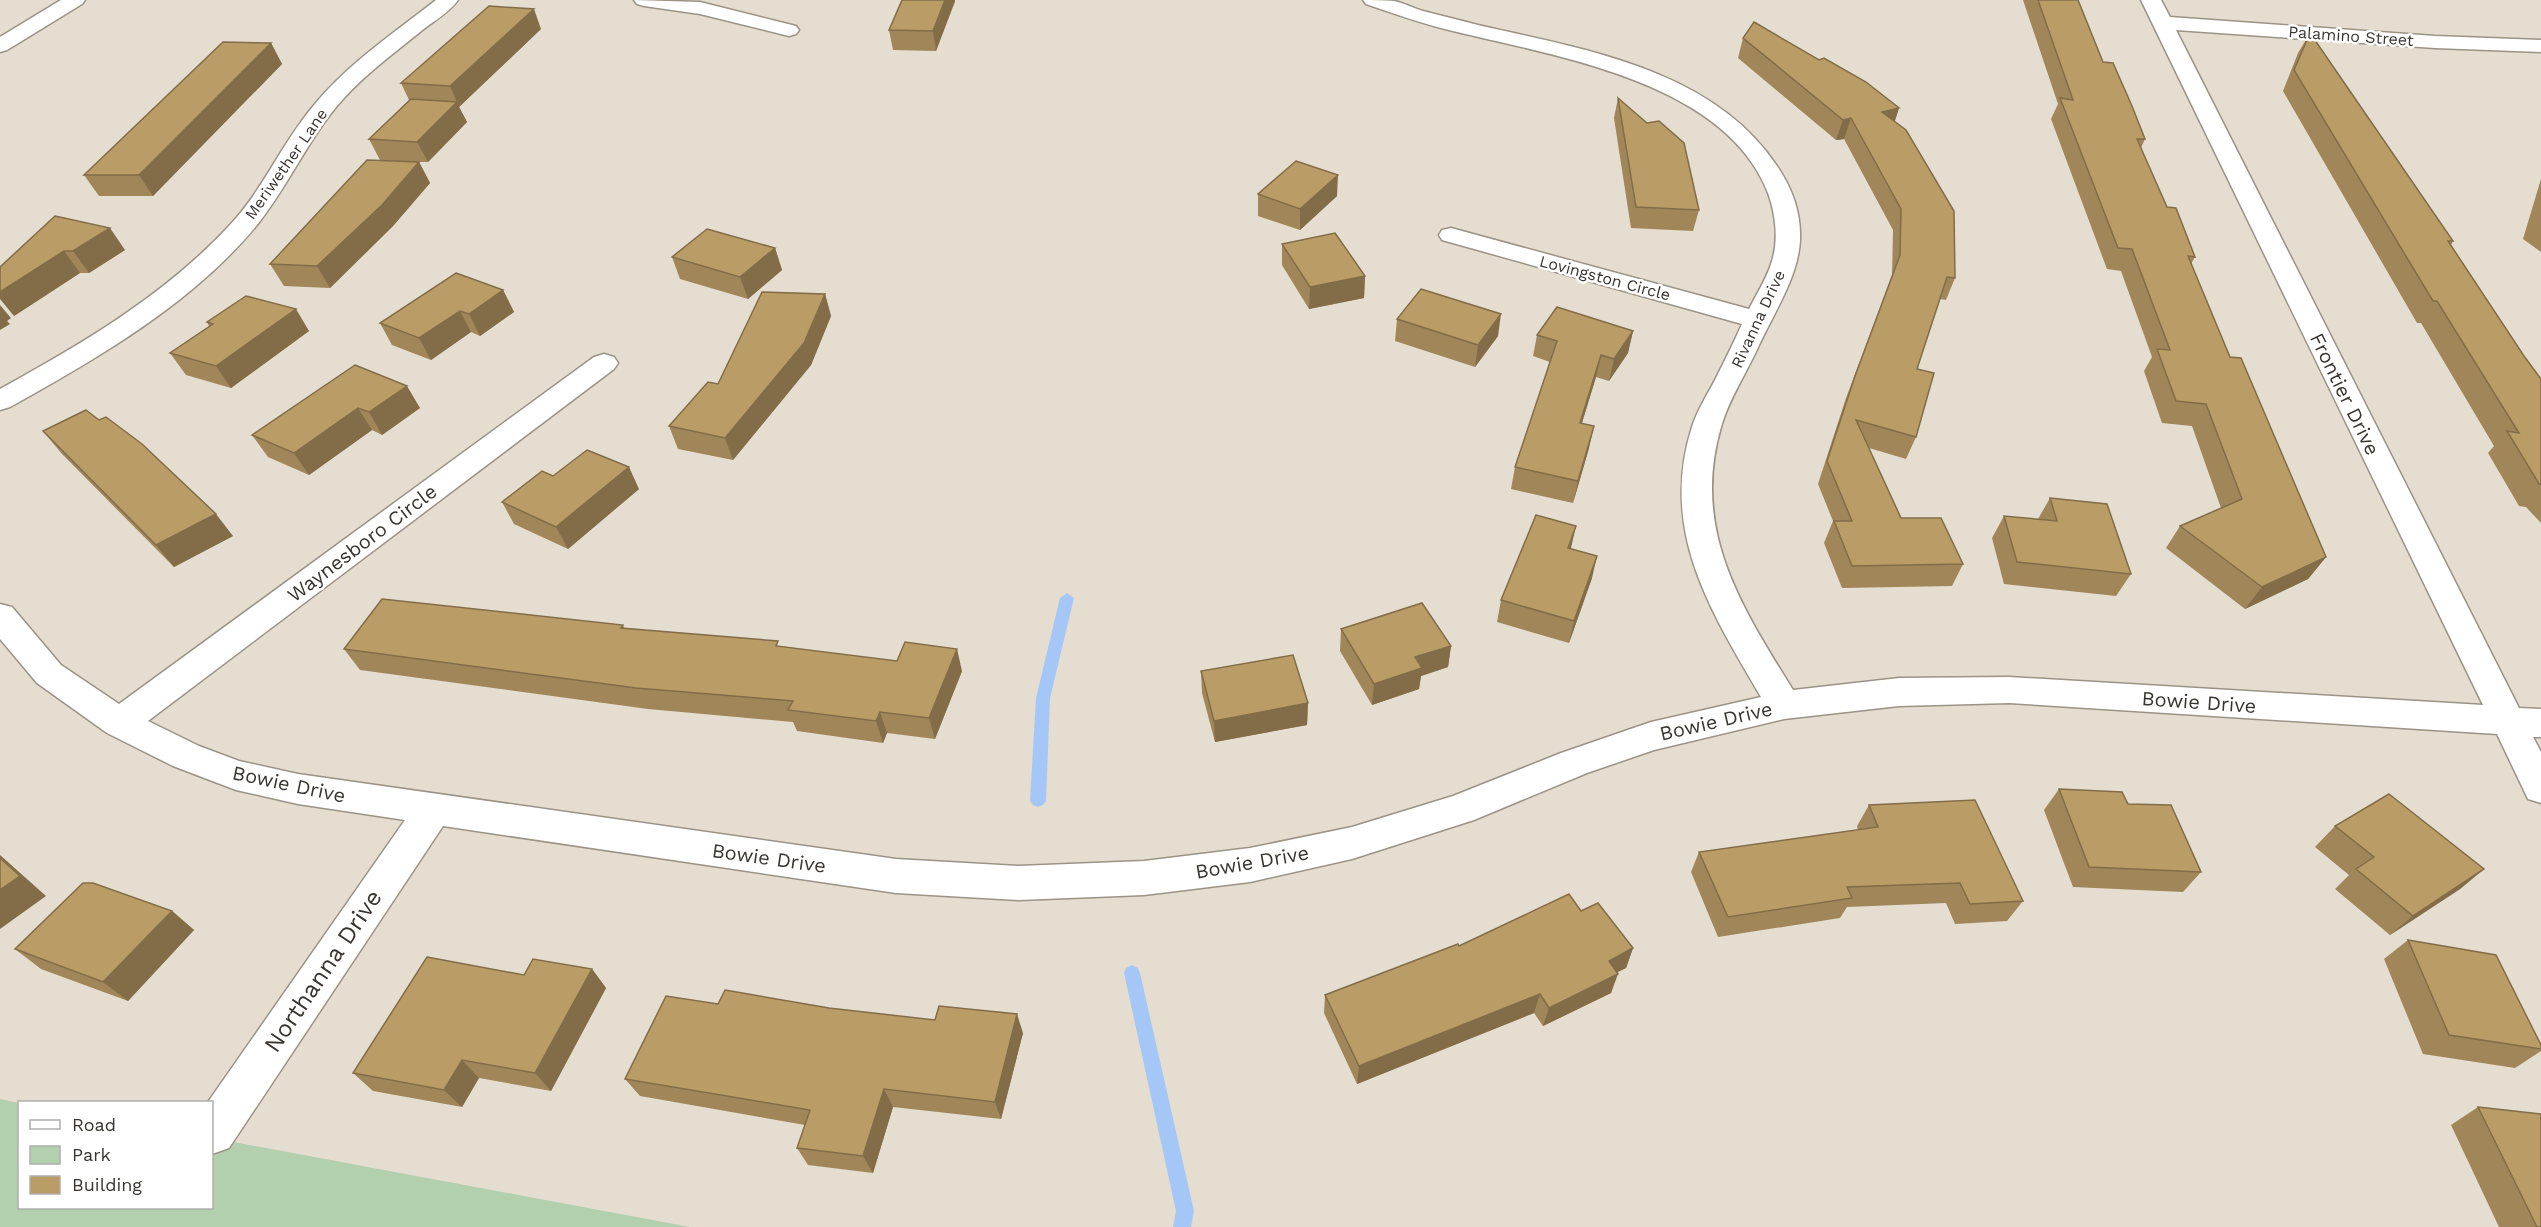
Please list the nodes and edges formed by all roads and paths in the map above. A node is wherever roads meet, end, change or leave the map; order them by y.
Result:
1 (75, 0) edge
2 (448, 0) edge
3 (644, 0) edge
4 (1373, 0) edge
5 (2156, 11) edge
6 (789, 30) dead end
7 (0, 46) edge
8 (2541, 46) edge
9 (1451, 235) dead end
10 (1758, 320) junction
11 (604, 363) dead end
12 (0, 401) edge
13 (0, 616) edge
14 (1785, 705) junction
15 (2524, 722) edge
16 (119, 723) junction
17 (2541, 788) edge
18 (433, 810) junction
19 (213, 1133) dead end

1 - 7 street
2 - 12 street, Meriwether Lane
3 - 6 street
4 - 10 street, Rivanna Drive
5 - 8 street, Palamino Street
5 - 15 street, Frontier Drive
9 - 10 street, Lovingston Circle
10 - 14 street, Rivanna Drive
11 - 16 street, Waynesboro Circle
13 - 16 street, Bowie Drive
14 - 15 street, Bowie Drive
14 - 18 street, Bowie Drive
15 - 17 street, Frontier Drive
16 - 18 street, Bowie Drive
18 - 19 street, Northanna Drive

